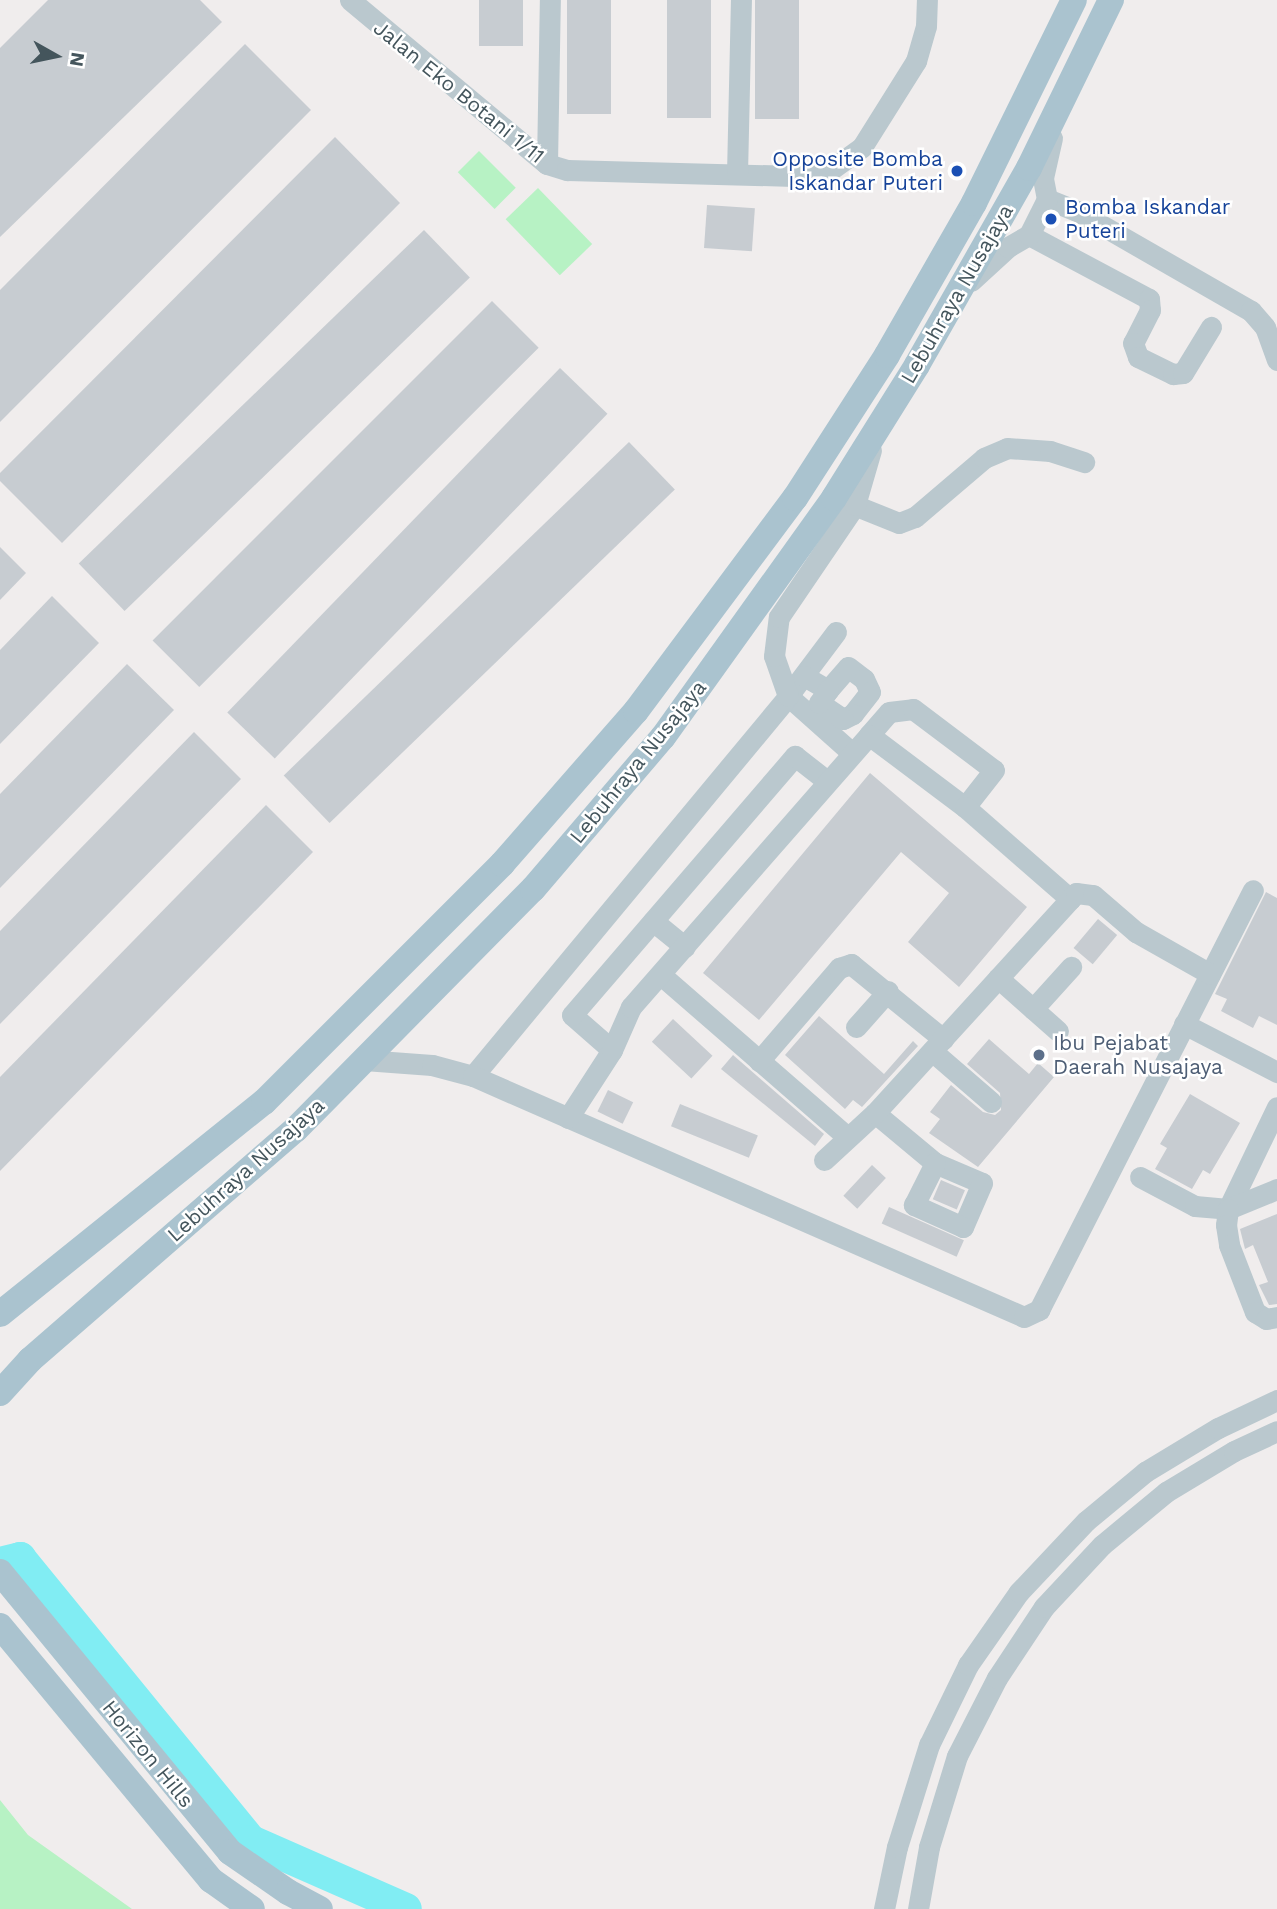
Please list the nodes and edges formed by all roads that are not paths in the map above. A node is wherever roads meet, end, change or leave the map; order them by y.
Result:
1 (550, 0) edge
2 (741, 0) edge
3 (927, 0) edge
4 (1074, 0) edge
5 (1111, 0) edge
6 (357, 4) edge
7 (1062, 103) junction
8 (547, 164) junction
9 (737, 174) junction
10 (1046, 199) junction
11 (1029, 235) junction
12 (959, 293) junction
13 (1211, 327) dead end
14 (1277, 360) edge
15 (1084, 462) dead end
16 (845, 502) junction
17 (836, 632) dead end
18 (804, 676) junction
19 (828, 690) dead end
20 (788, 696) junction
21 (869, 735) junction
22 (852, 753) junction
23 (828, 781) junction
24 (965, 807) junction
25 (1253, 890) dead end
26 (1070, 899) junction
27 (653, 921) junction
28 (685, 947) junction
29 (1071, 967) dead end
30 (1210, 974) junction
31 (661, 975) junction
32 (998, 978) junction
33 (888, 991) junction
34 (1033, 1009) junction
35 (1184, 1024) junction
36 (856, 1027) dead end
37 (1058, 1031) dead end
38 (937, 1045) junction
39 (612, 1050) junction
40 (364, 1060) junction
41 (759, 1061) junction
42 (1277, 1072) edge
43 (473, 1076) junction
44 (991, 1102) dead end
45 (1277, 1107) edge
46 (875, 1113) junction
47 (568, 1118) junction
48 (846, 1136) junction
49 (1269, 1144) edge
50 (824, 1160) dead end
51 (935, 1163) dead end
52 (1140, 1177) dead end
53 (1277, 1189) edge
54 (1228, 1209) junction
55 (0, 1314) edge
56 (1277, 1317) edge
57 (0, 1393) edge
58 (1277, 1400) edge
59 (1277, 1432) edge
60 (0, 1572) edge
61 (0, 1626) edge
62 (252, 1909) edge
63 (320, 1909) edge
64 (884, 1909) edge
65 (918, 1909) edge

1 - 8 street
2 - 9 street
3 - 9 street, Jalan Eko Botani 1/11
4 - 55 main road, Lebuhraya Nusajaya
5 - 7 main road, Lebuhraya Nusajaya
6 - 8 street, Jalan Eko Botani 1/11
7 - 10 street
7 - 12 main road, Lebuhraya Nusajaya
8 - 9 street, Jalan Eko Botani 1/11
10 - 11 street
10 - 14 street
11 - 12 street
11 - 13 street
12 - 16 main road, Lebuhraya Nusajaya
15 - 16 street
16 - 20 street
16 - 40 main road, Lebuhraya Nusajaya
17 - 18 street
18 - 19 street
18 - 20 street
20 - 22 street
20 - 43 street
21 - 22 street
21 - 24 street
21 - 24 street
22 - 23 street
23 - 27 street
23 - 28 street
24 - 26 street
25 - 30 street
26 - 30 street
26 - 32 street
27 - 28 street
27 - 39 street
28 - 31 street
29 - 34 street
30 - 35 street
31 - 39 street
31 - 41 street
32 - 34 street
32 - 38 street
33 - 36 street
33 - 38 street
33 - 41 street
34 - 37 street
35 - 42 street
35 - 47 street
38 - 44 street
38 - 46 street
39 - 47 street
40 - 43 street
40 - 57 main road, Lebuhraya Nusajaya
41 - 48 street
43 - 47 street
45 - 49 street
46 - 48 street
46 - 51 street
48 - 50 street
49 - 54 street
52 - 54 street
53 - 54 street
54 - 56 street
58 - 64 street
59 - 65 street
60 - 63 main road, Horizon Hills
61 - 62 main road, Horizon Hills

